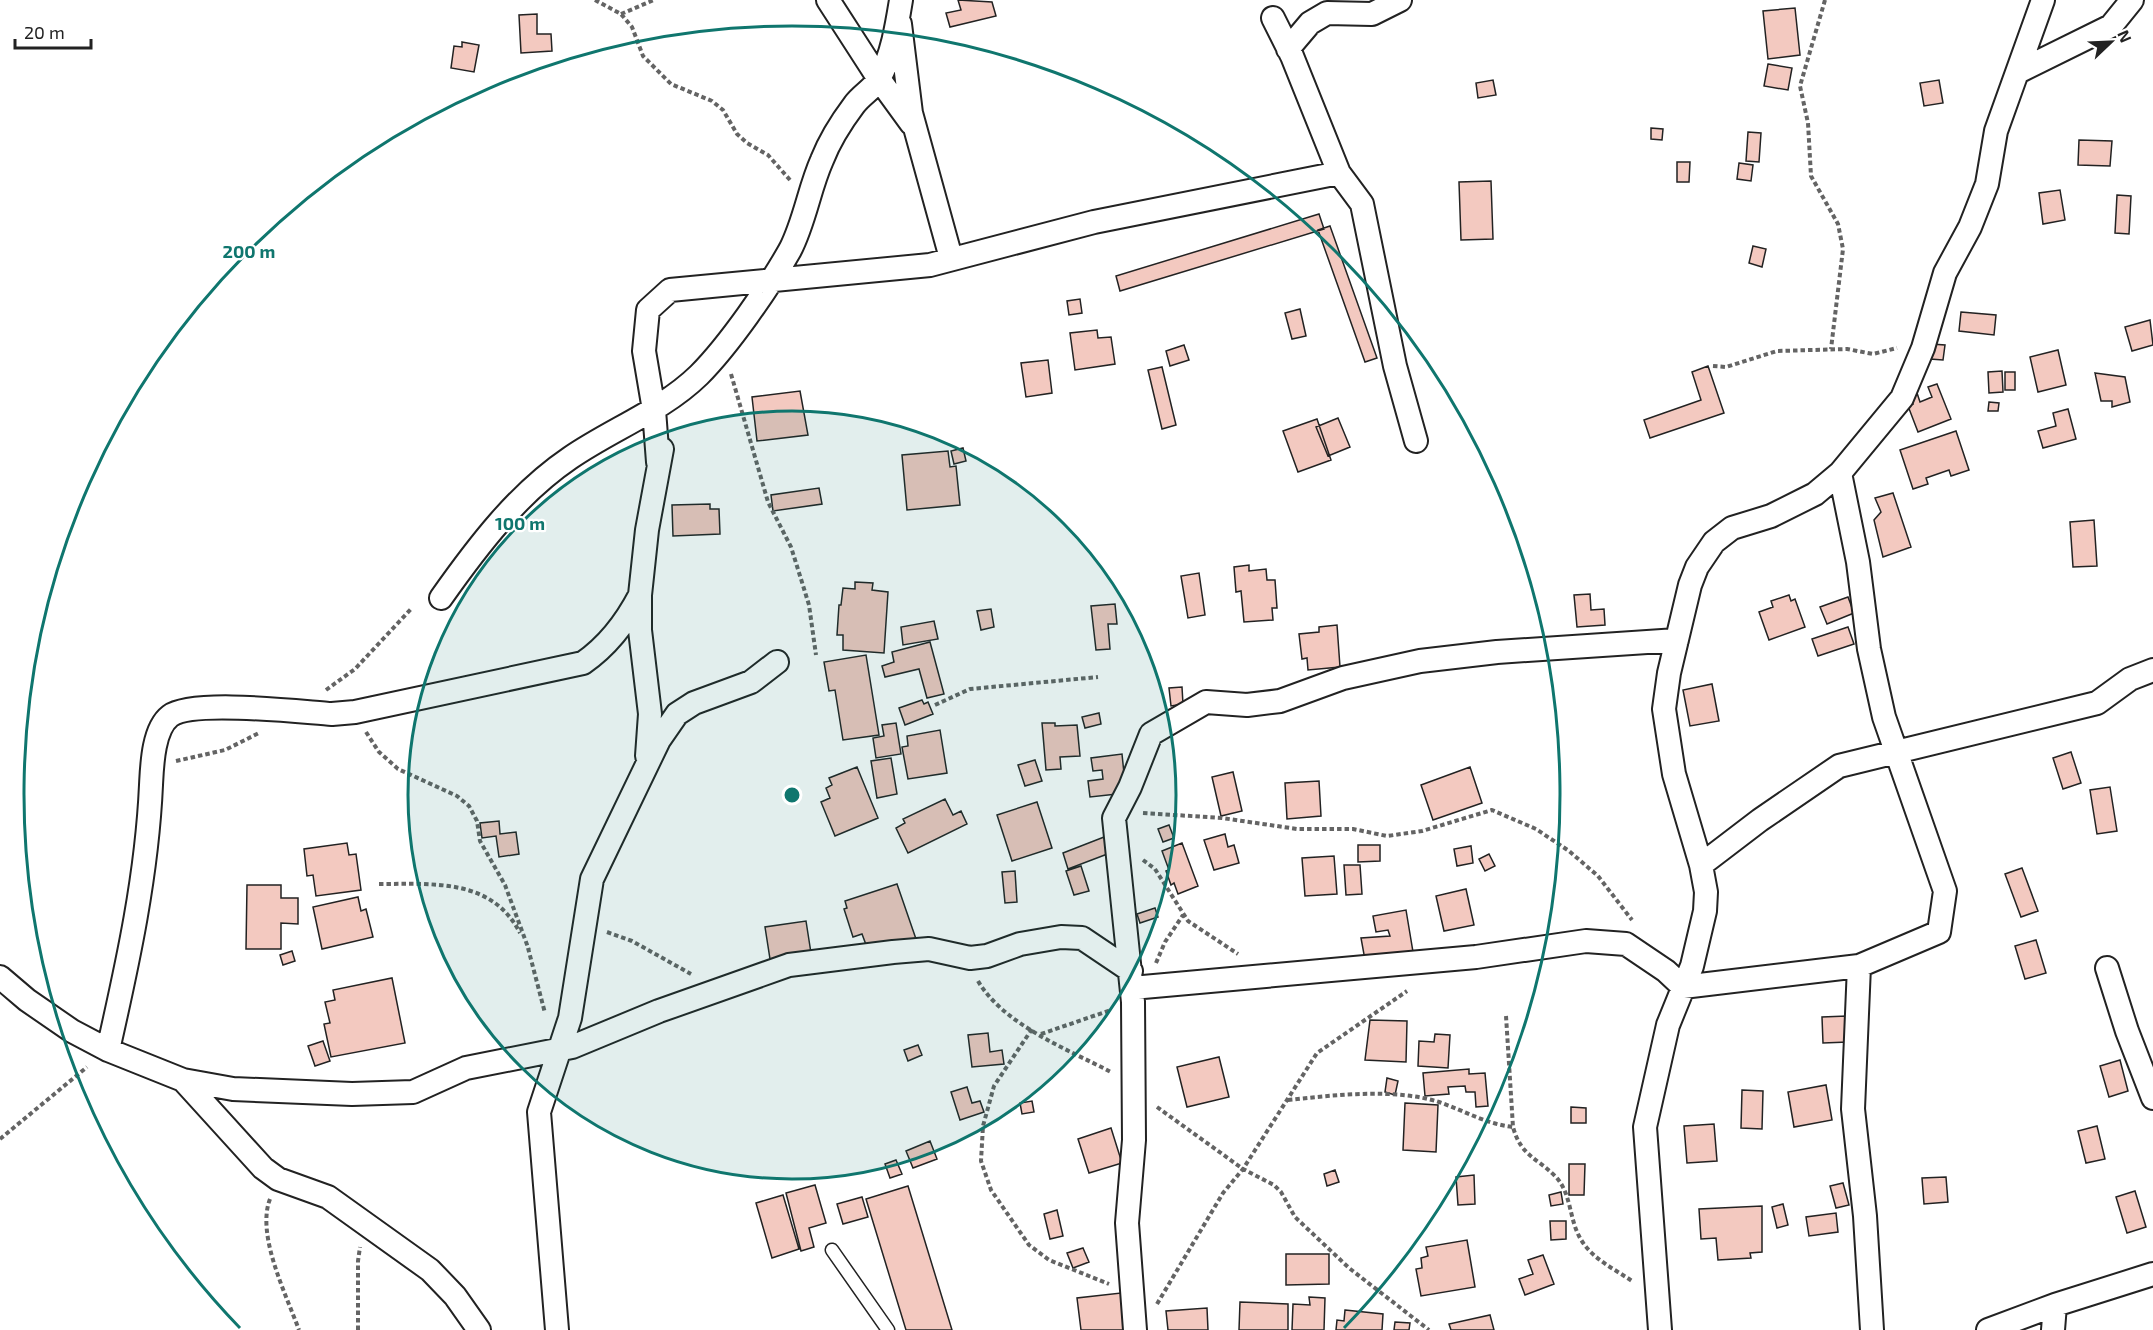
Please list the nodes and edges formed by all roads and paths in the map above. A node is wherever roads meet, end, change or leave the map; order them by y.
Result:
1 (595, 0) edge
2 (654, 0) edge
3 (828, 0) edge
4 (1400, 0) edge
5 (1825, 0) edge
6 (2043, 0) edge
7 (2132, 0) edge
8 (900, 7) edge
9 (621, 14) junction
10 (1273, 18) dead end
11 (1288, 49) junction
12 (2018, 72) junction
13 (879, 79) junction
14 (915, 128) junction
15 (1339, 173) junction
16 (809, 201) junction
17 (951, 258) junction
18 (768, 282) junction
19 (723, 347) junction
20 (1923, 348) junction
21 (1831, 349) junction
22 (1713, 366) dead end
23 (677, 393) junction
24 (654, 410) junction
25 (1416, 441) dead end
26 (658, 462) junction
27 (1840, 473) junction
28 (640, 595) junction
29 (441, 598) dead end
30 (1677, 639) junction
31 (816, 656) dead end
32 (777, 662) dead end
33 (2153, 670) edge
34 (1098, 677) dead end
35 (334, 685) dead end
36 (935, 705) dead end
37 (355, 712) junction
38 (1896, 752) junction
39 (646, 766) junction
40 (1118, 810) junction
41 (1116, 842) junction
42 (1701, 865) junction
43 (379, 884) dead end
44 (1183, 915) junction
45 (584, 923) junction
46 (1635, 924) dead end
47 (529, 950) junction
48 (970, 958) junction
49 (1155, 964) dead end
50 (1859, 966) junction
51 (2107, 968) dead end
52 (0, 977) edge
53 (696, 977) dead end
54 (1266, 977) junction
55 (1132, 987) junction
56 (1683, 987) junction
57 (1407, 991) dead end
58 (1506, 1016) dead end
59 (1032, 1029) junction
60 (1041, 1035) junction
61 (108, 1050) junction
62 (557, 1051) junction
63 (183, 1080) junction
64 (1134, 1085) junction
65 (2153, 1098) edge
66 (1287, 1100) junction
67 (1513, 1127) junction
68 (0, 1139) edge
69 (1243, 1169) junction
70 (278, 1179) junction
71 (365, 1221) junction
72 (832, 1250) dead end
73 (2153, 1274) edge
74 (1131, 1292) junction
75 (1657, 1300) junction
76 (2055, 1305) junction
77 (1155, 1307) dead end
78 (299, 1330) edge
79 (358, 1330) edge
80 (479, 1330) edge
81 (557, 1330) edge
82 (888, 1330) edge
83 (1135, 1330) edge
84 (1430, 1330) edge
85 (1660, 1330) edge
86 (1872, 1330) edge
87 (1988, 1330) edge
88 (2053, 1330) edge

1 - 9 path
2 - 9 path
3 - 13 street
4 - 11 street
5 - 21 path
6 - 12 street
7 - 12 street
8 - 13 street
8 - 14 street
9 - 16 path
10 - 11 street
11 - 15 street
12 - 20 street
13 - 14 street
13 - 16 street
14 - 17 street
15 - 17 street
15 - 25 street
16 - 18 street
17 - 18 street
18 - 19 street
18 - 24 street
19 - 23 street
19 - 31 path
20 - 21 path
20 - 27 street
21 - 22 path
23 - 24 street
23 - 26 street
24 - 26 street
24 - 29 street
26 - 28 street
27 - 30 street
27 - 38 street
28 - 37 street
28 - 39 street
30 - 40 street
30 - 42 street
32 - 39 street
33 - 38 street
34 - 36 path
35 - 37 path
37 - 47 path
37 - 61 street
38 - 42 street
38 - 50 street
39 - 45 street
40 - 41 street
40 - 46 path
41 - 44 path
41 - 55 street
42 - 56 street
43 - 47 path
44 - 49 path
44 - 54 path
45 - 53 path
45 - 62 street
47 - 62 path
48 - 55 street
48 - 59 path
48 - 62 street
50 - 56 street
50 - 86 street
51 - 65 street
52 - 61 street
54 - 55 street
54 - 56 street
55 - 60 path
55 - 64 street
56 - 75 street
57 - 66 path
58 - 67 path
59 - 60 path
59 - 74 path
60 - 64 path
61 - 63 street
61 - 68 path
62 - 63 street
62 - 81 street
63 - 70 street
64 - 69 path
64 - 74 street
66 - 67 path
66 - 69 path
67 - 75 path
69 - 77 path
69 - 84 path
70 - 71 street
70 - 78 path
71 - 79 path
71 - 80 street
72 - 82 lane
73 - 76 street
74 - 83 street
75 - 85 street
76 - 87 street
76 - 88 street

